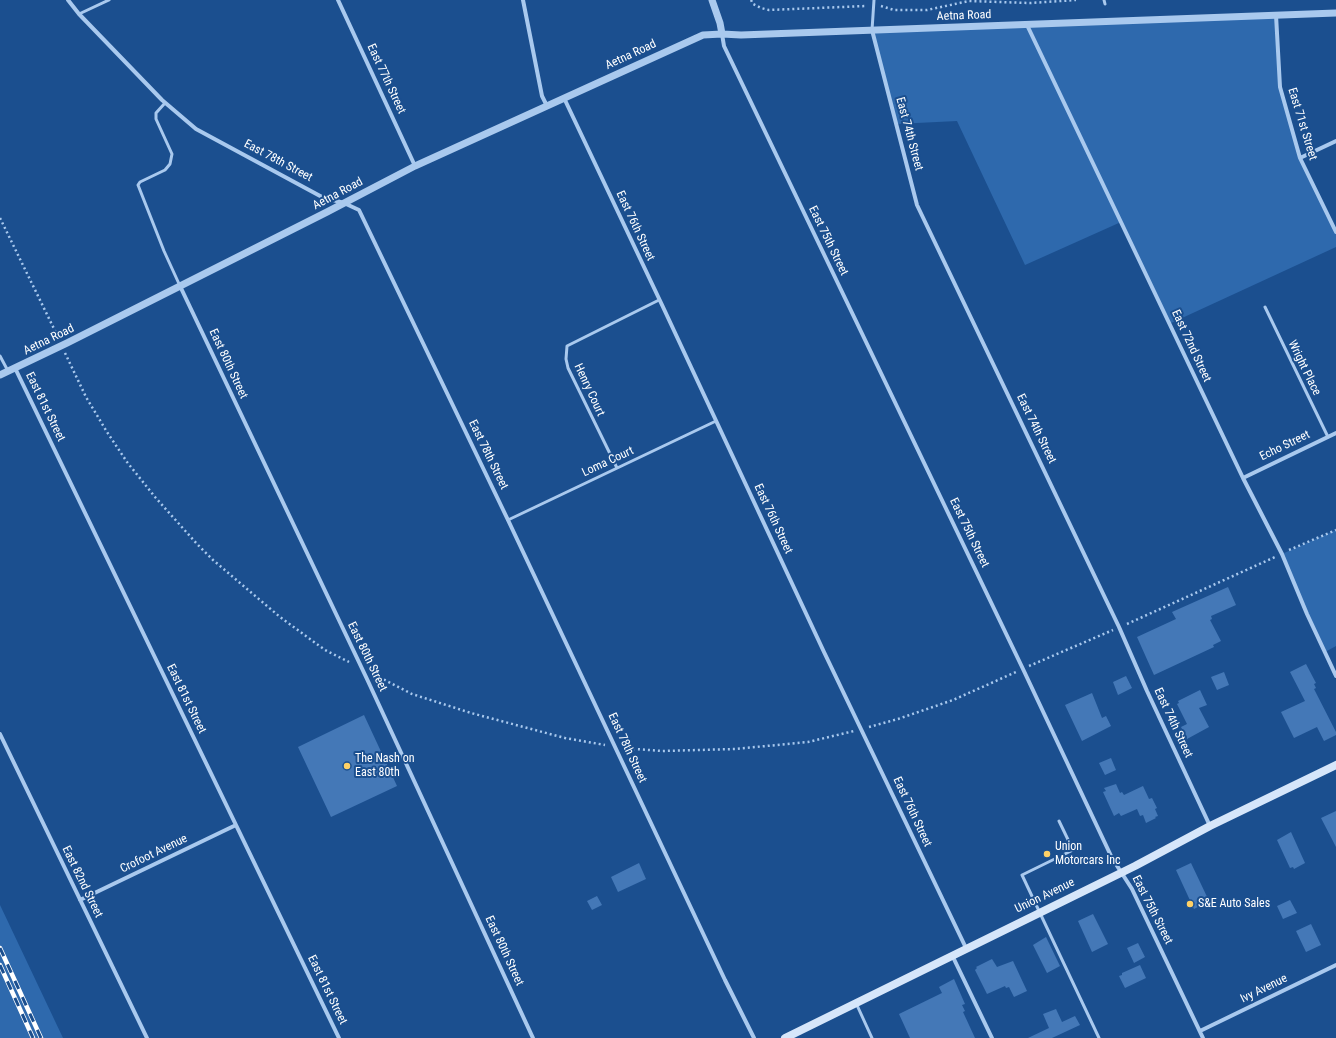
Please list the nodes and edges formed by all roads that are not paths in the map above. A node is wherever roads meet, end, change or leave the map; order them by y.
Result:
1 (68, 0) edge
2 (109, 0) edge
3 (338, 0) edge
4 (523, 0) edge
5 (712, 0) edge
6 (874, 0) edge
7 (1336, 13) edge
8 (80, 14) junction
9 (1276, 15) junction
10 (1027, 25) junction
11 (872, 30) junction
12 (722, 34) junction
13 (564, 98) junction
14 (165, 103) junction
15 (547, 106) junction
16 (1336, 141) edge
17 (1300, 158) junction
18 (415, 166) junction
19 (344, 203) junction
20 (1336, 232) edge
21 (180, 286) junction
22 (660, 300) junction
23 (1265, 307) dead end
24 (0, 356) edge
25 (15, 368) junction
26 (8, 372) junction
27 (0, 376) edge
28 (716, 421) junction
29 (1336, 433) edge
30 (1328, 437) junction
31 (617, 468) junction
32 (1243, 478) junction
33 (508, 520) junction
34 (1336, 676) edge
35 (0, 734) edge
36 (1336, 765) edge
37 (1059, 821) dead end
38 (236, 826) junction
39 (1210, 826) junction
40 (1121, 872) junction
41 (80, 900) junction
42 (1040, 912) junction
43 (966, 948) junction
44 (952, 955) junction
45 (1336, 965) edge
46 (856, 1004) junction
47 (1200, 1031) junction
48 (146, 1038) edge
49 (339, 1038) edge
50 (533, 1038) edge
51 (754, 1038) edge
52 (786, 1038) edge
53 (872, 1038) edge
54 (992, 1038) edge
55 (1099, 1038) edge
56 (1203, 1038) edge

1 - 8 street, East 78th Street
2 - 8 lane
3 - 18 street, East 77th Street
4 - 15 street
5 - 12 street
6 - 11 lane
7 - 9 street, Aetna Road
8 - 14 street, East 78th Street
9 - 10 street, Aetna Road
9 - 17 street, East 71st Street
10 - 11 street, Aetna Road
10 - 32 street, East 72nd Street
11 - 12 street, Aetna Road
11 - 39 street, East 74th Street
12 - 13 street, Aetna Road
12 - 40 street, East 75th Street
13 - 15 street, Aetna Road
13 - 22 street, East 76th Street
14 - 19 street, East 78th Street
14 - 21 lane
15 - 18 street, Aetna Road
16 - 17 street
17 - 20 street, East 71st Street
18 - 19 street, Aetna Road
19 - 21 street, Aetna Road
19 - 33 street, East 78th Street
21 - 25 street, Aetna Road
21 - 50 street, East 80th Street
22 - 28 street, East 76th Street
22 - 31 lane, Henry Court
23 - 30 lane, Wright Place
24 - 26 lane
25 - 26 street, Aetna Road
25 - 38 street, East 81st Street
26 - 27 street, Aetna Road
28 - 31 lane, Loma Court
28 - 43 street, East 76th Street
29 - 30 street, Echo Street
30 - 32 street, Echo Street
31 - 33 lane, Loma Court
32 - 34 street, East 72nd Street
33 - 51 street, East 78th Street
35 - 41 street, East 82nd Street
36 - 39 main road, Union Avenue
37 - 42 lane
38 - 41 street, Crofoot Avenue
38 - 49 street, East 81st Street
39 - 40 main road, Union Avenue
40 - 42 main road, Union Avenue
40 - 47 street, East 75th Street
41 - 48 street, East 82nd Street
42 - 43 main road, Union Avenue
42 - 55 lane
43 - 44 main road, Union Avenue
44 - 46 main road, Union Avenue
44 - 54 street
45 - 47 street, Ivy Avenue
46 - 52 main road, Union Avenue
46 - 53 lane
47 - 56 street, East 75th Street

